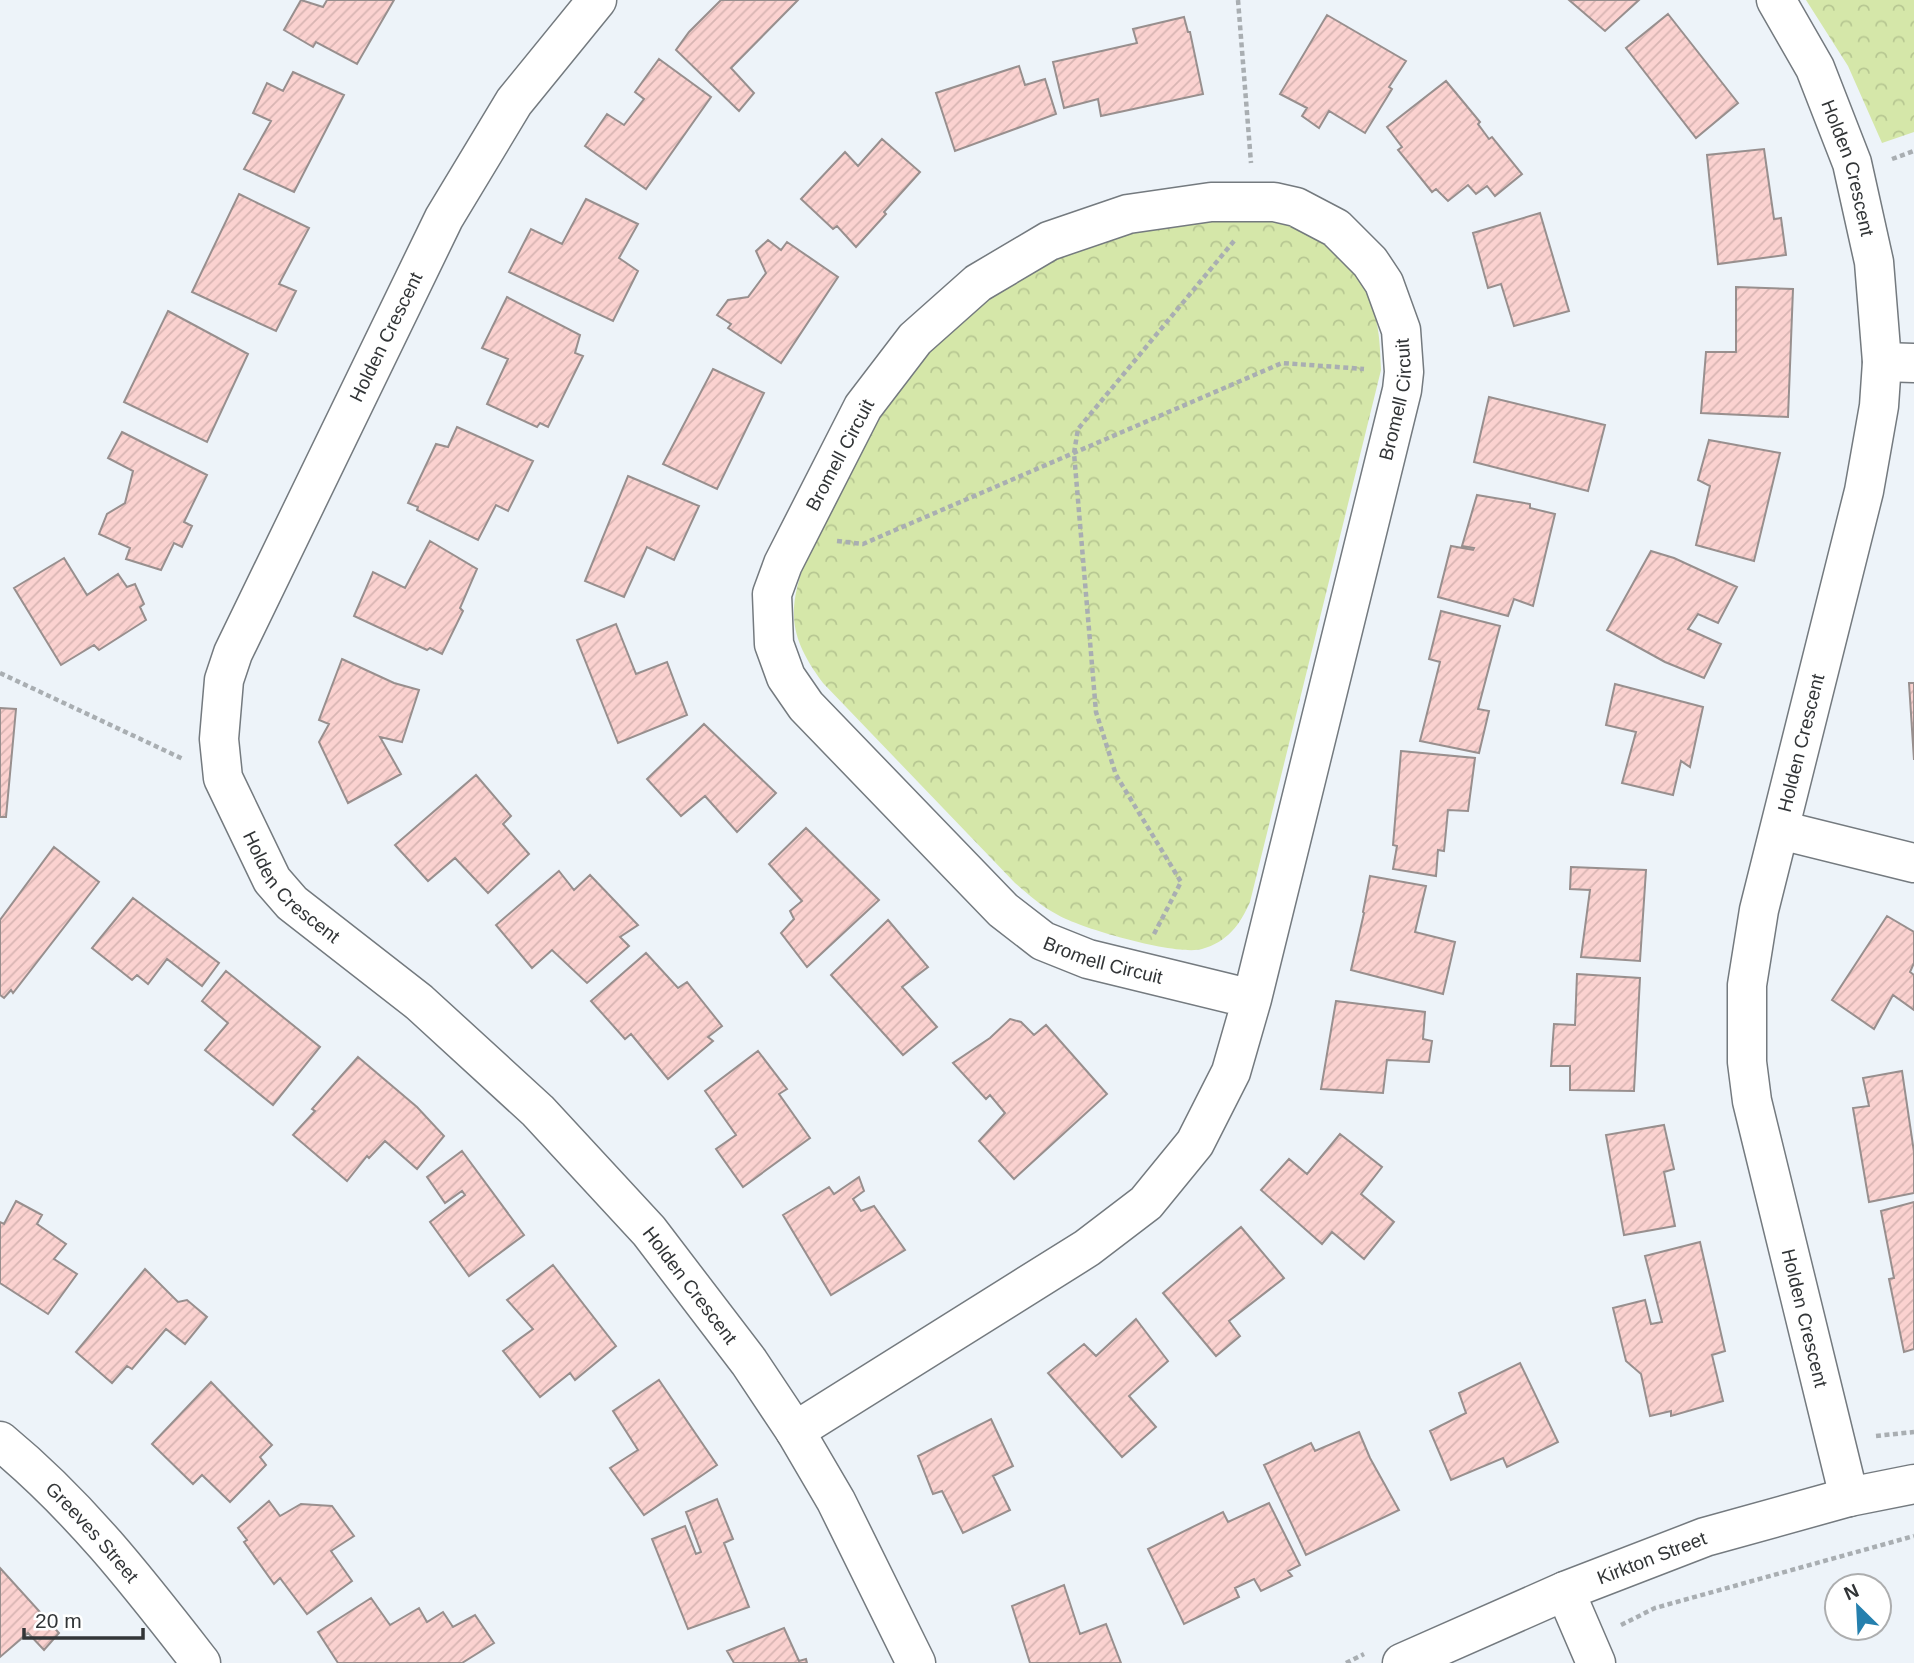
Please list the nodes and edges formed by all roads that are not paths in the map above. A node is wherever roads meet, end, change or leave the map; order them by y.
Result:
1 (597, 0) edge
2 (1776, 0) edge
3 (1898, 362) edge
4 (1780, 830) junction
5 (1914, 863) edge
6 (1252, 999) junction
7 (795, 1431) junction
8 (0, 1441) edge
9 (1914, 1484) edge
10 (1849, 1497) junction
11 (1565, 1591) junction
12 (201, 1663) edge
13 (916, 1663) edge
14 (1402, 1663) edge
15 (1596, 1663) edge

1 - 7 street, Holden Crescent
2 - 3 street, Holden Crescent
3 - 4 street, Holden Crescent
4 - 5 street
4 - 10 street, Holden Crescent
6 - 6 street, Bromell Circuit
6 - 7 street, Bromell Circuit
7 - 13 street, Holden Crescent
8 - 12 street, Greeves Street
9 - 10 street, Kirkton Street
10 - 11 street, Kirkton Street
11 - 14 street, Kirkton Street
11 - 15 street

